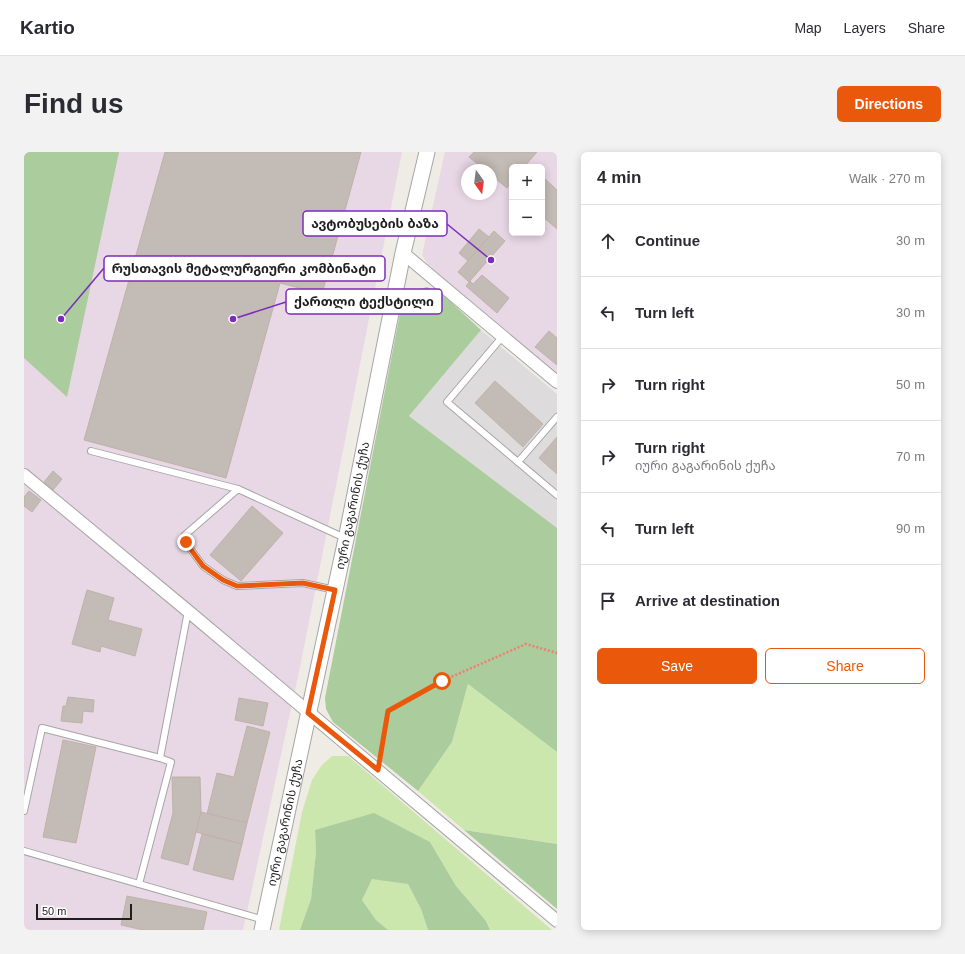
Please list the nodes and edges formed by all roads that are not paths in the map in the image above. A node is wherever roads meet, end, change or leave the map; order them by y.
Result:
1 (427, 152) edge
2 (403, 253) junction
3 (503, 336) junction
4 (557, 382) edge
5 (557, 417) edge
6 (91, 451) dead end
7 (518, 462) junction
8 (24, 475) edge
9 (238, 489) junction
10 (557, 494) edge
11 (346, 539) junction
12 (335, 590) junction
13 (188, 611) junction
14 (308, 713) junction
15 (160, 758) junction
16 (24, 811) edge
17 (24, 851) edge
18 (139, 884) junction
19 (557, 921) edge
20 (263, 925) edge

1 - 2 street, იური გაგარინის ქუჩა
2 - 3 street
2 - 11 street, იური გაგარინის ქუჩა
3 - 4 street
3 - 7 lane
5 - 7 lane
6 - 9 lane
7 - 10 lane
8 - 13 street
9 - 11 lane
9 - 12 lane
11 - 12 street, იური გაგარინის ქუჩა
12 - 14 street, იური გაგარინის ქუჩა
13 - 14 street
13 - 15 lane
14 - 19 street
14 - 20 street, იური გაგარინის ქუჩა
15 - 16 lane
15 - 18 lane
17 - 18 lane
18 - 20 lane

